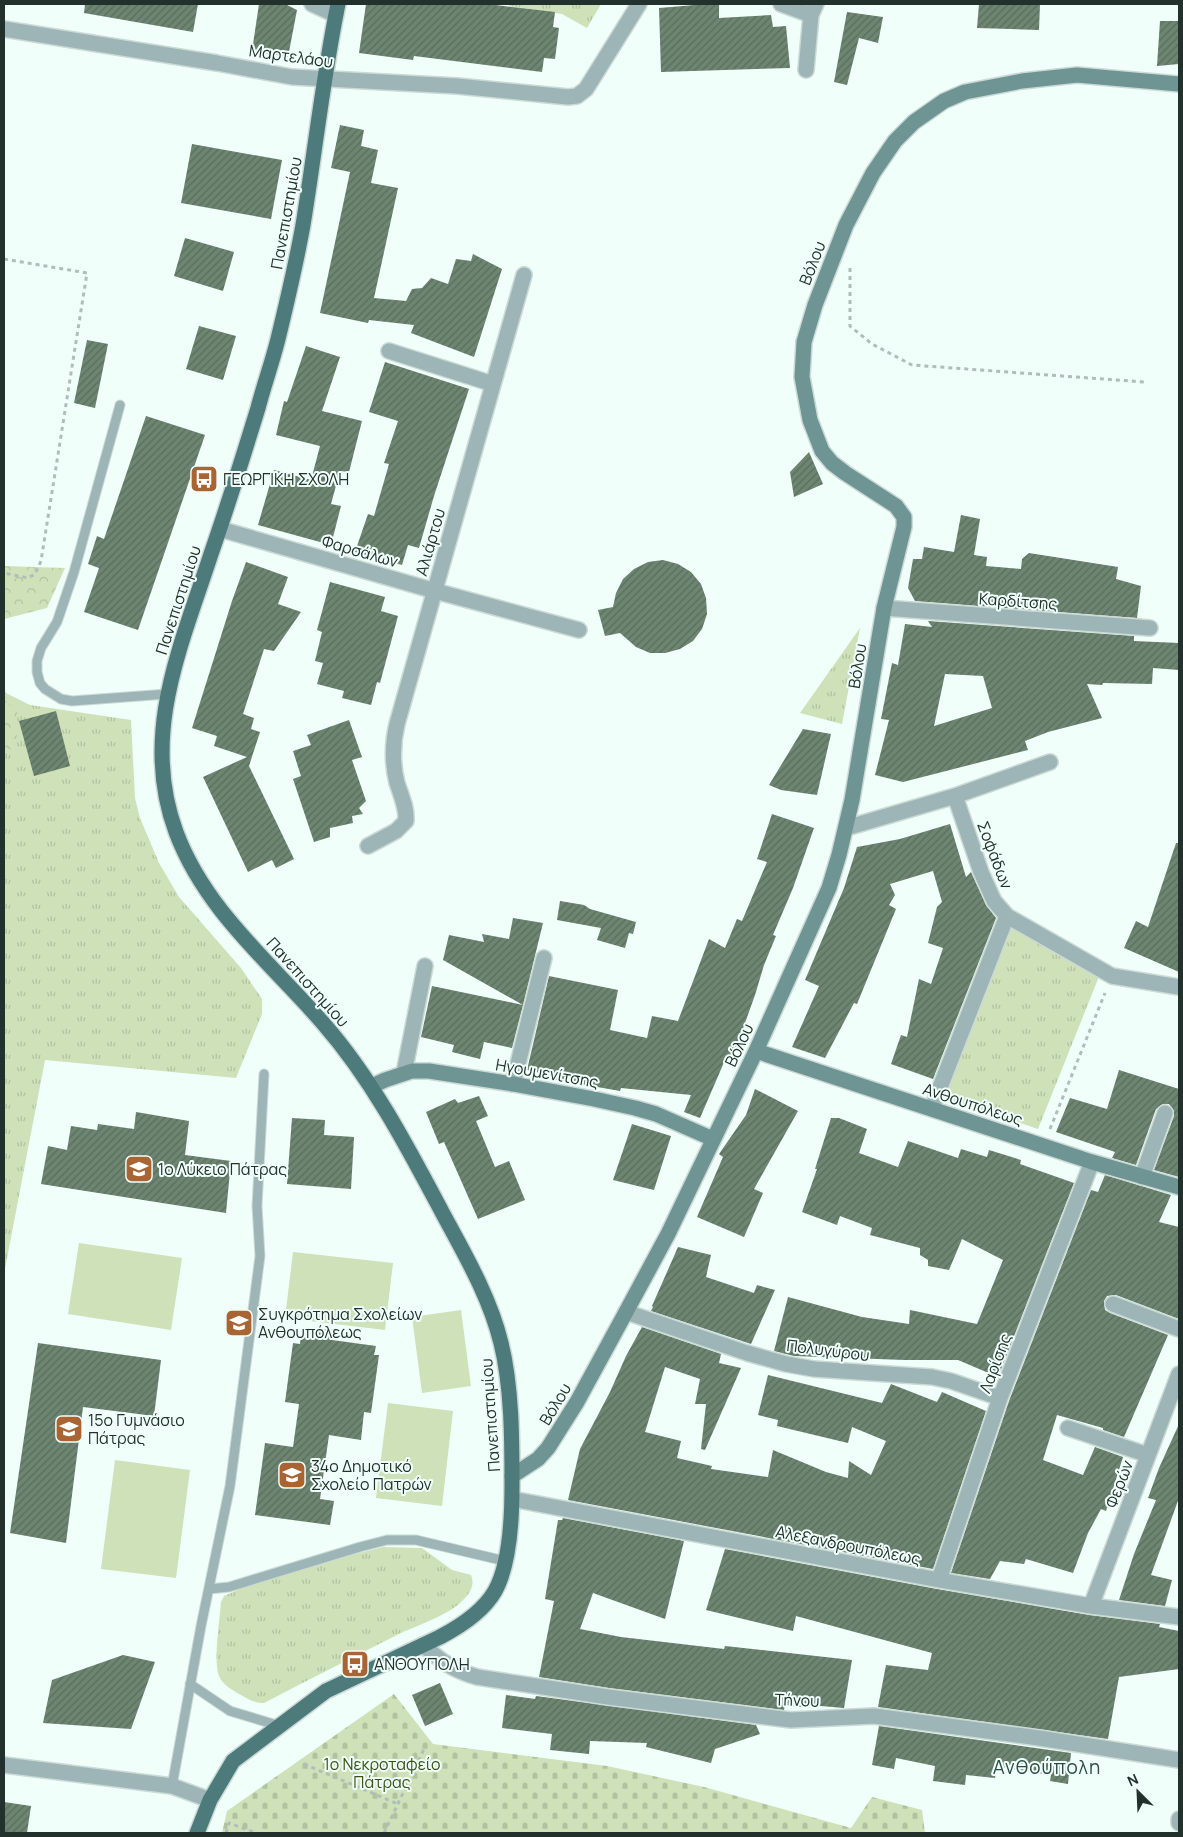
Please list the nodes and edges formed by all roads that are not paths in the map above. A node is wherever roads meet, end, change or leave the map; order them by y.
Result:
1 (312, 4) edge
2 (639, 4) edge
3 (781, 4) edge
4 (813, 9) edge
5 (337, 10) edge
6 (4, 28) edge
7 (806, 70) dead end
8 (326, 80) junction
9 (1179, 84) edge
10 (524, 275) dead end
11 (389, 351) dead end
12 (493, 384) junction
13 (120, 405) dead end
14 (220, 529) junction
15 (435, 591) junction
16 (884, 608) junction
17 (1150, 628) dead end
18 (579, 630) dead end
19 (167, 694) junction
20 (1050, 762) dead end
21 (955, 796) junction
22 (846, 828) junction
23 (368, 846) dead end
24 (1007, 916) junction
25 (544, 958) dead end
26 (425, 966) dead end
27 (1179, 987) edge
28 (756, 1051) junction
29 (404, 1073) junction
30 (264, 1074) dead end
31 (513, 1084) junction
32 (372, 1086) junction
33 (932, 1108) junction
34 (1164, 1112) dead end
35 (713, 1139) junction
36 (1092, 1162) junction
37 (1142, 1177) junction
38 (1179, 1187) edge
39 (1113, 1304) dead end
40 (626, 1312) junction
41 (1179, 1329) edge
42 (1179, 1374) edge
43 (1000, 1398) junction
44 (1068, 1428) dead end
45 (1148, 1455) junction
46 (512, 1476) junction
47 (512, 1499) junction
48 (505, 1561) junction
49 (939, 1580) junction
50 (209, 1589) junction
51 (1091, 1606) junction
52 (1179, 1617) edge
53 (423, 1645) junction
54 (190, 1684) junction
55 (280, 1726) junction
56 (1179, 1760) edge
57 (4, 1765) edge
58 (172, 1786) junction
59 (210, 1800) junction
60 (197, 1833) edge

1 - 5 street
2 - 8 street, Μαρτελάου
3 - 4 street
4 - 7 street
5 - 8 main road, Πανεπιστημίου
6 - 8 street, Μαρτελάου
8 - 14 main road, Πανεπιστημίου
9 - 16 street, Βόλου
10 - 12 street, Αλιάρτου
11 - 12 street
12 - 15 street, Αλιάρτου
13 - 19 lane
14 - 15 street, Φαρσάλων
14 - 19 main road, Πανεπιστημίου
15 - 18 street, Φαρσάλων
15 - 23 street, Αλιάρτου
16 - 17 street, Καρδίτσης
16 - 22 street, Βόλου
19 - 32 main road, Πανεπιστημίου
20 - 21 street
21 - 22 street
21 - 24 street, Σοφάδων
22 - 28 street, Βόλου
24 - 27 street, Σοφάδων
24 - 33 street
25 - 31 street
26 - 29 street
28 - 33 street, Ανθουπόλεως
28 - 35 street, Βόλου
29 - 31 street, Ηγουμενίτσης
29 - 32 street, Ηγουμενίτσης
30 - 50 lane
31 - 35 street, Ηγουμενίτσης
32 - 46 main road, Πανεπιστημίου
33 - 36 street, Ανθουπόλεως
34 - 37 street
35 - 40 street, Βόλου
36 - 37 street, Ανθουπόλεως
36 - 43 street, Λαρίσης
37 - 38 street, Ανθουπόλεως
39 - 41 street
40 - 43 street, Πολυγύρου
40 - 46 street, Βόλου
42 - 45 street, Φερών
43 - 49 street, Λαρίσης
44 - 45 street
45 - 51 street, Φερών
46 - 47 main road, Πανεπιστημίου
47 - 48 main road, Πανεπιστημίου
47 - 49 street, Αλεξανδρουπόλεως
48 - 50 lane
48 - 53 main road, Πανεπιστημίου
49 - 51 street, Αλεξανδρουπόλεως
50 - 54 lane
51 - 52 street, Αλεξανδρουπόλεως
53 - 55 main road, Πανεπιστημίου
53 - 56 street, Τήνου
54 - 55 lane
54 - 58 lane
55 - 59 main road, Πανεπιστημίου
57 - 58 street
58 - 59 street
59 - 60 main road, Πανεπιστημίου

